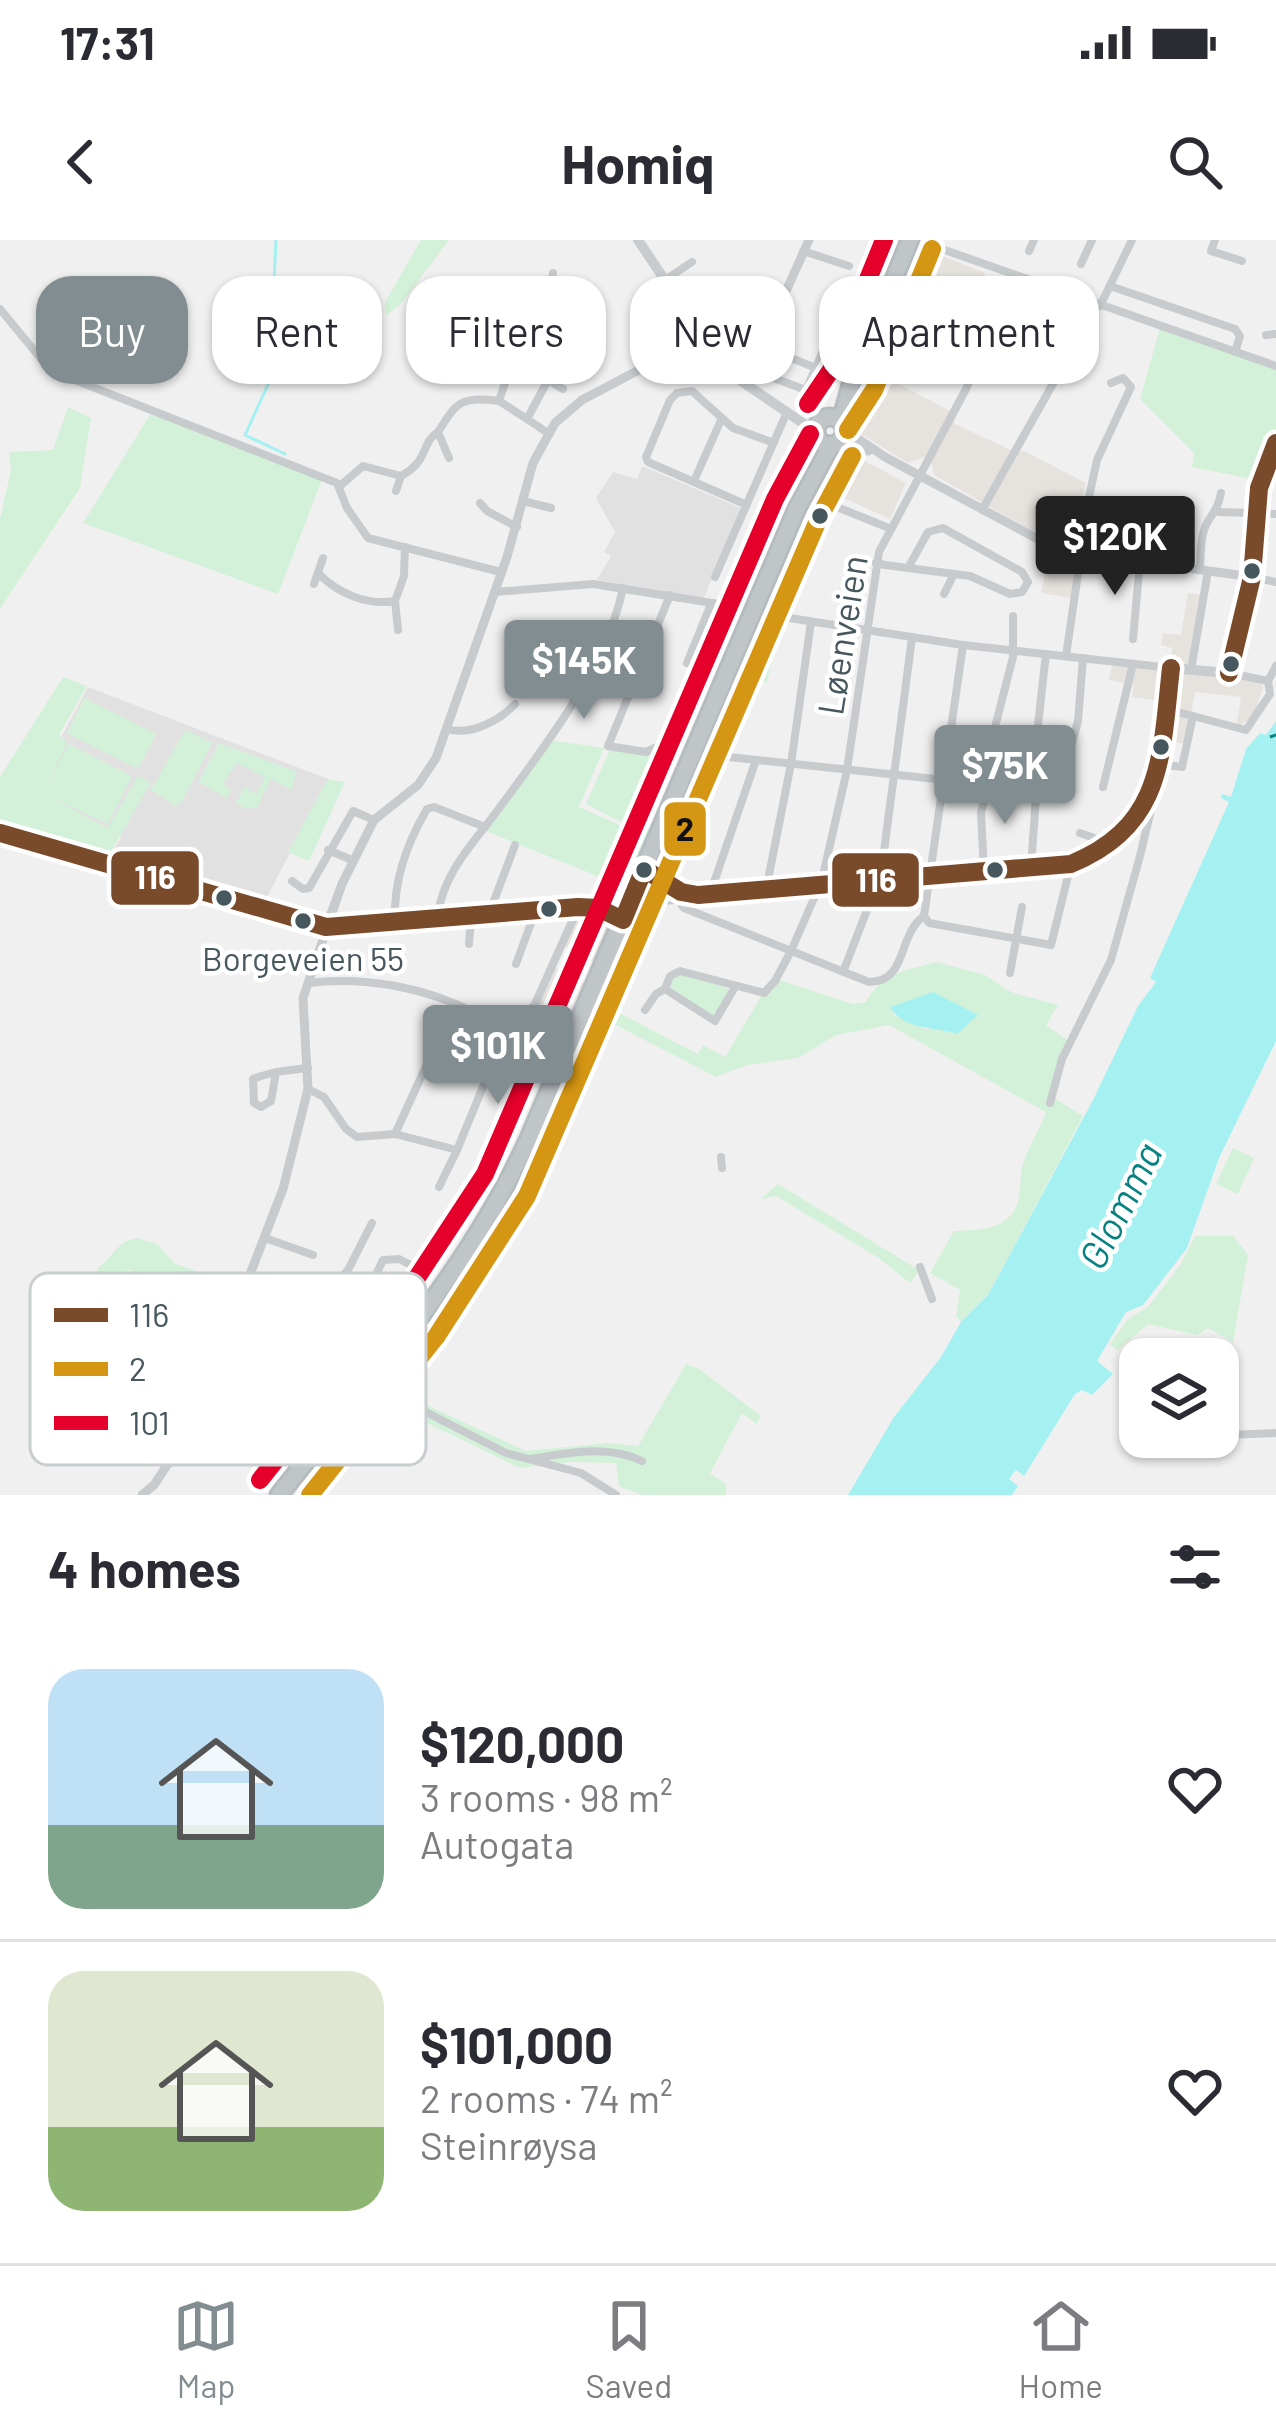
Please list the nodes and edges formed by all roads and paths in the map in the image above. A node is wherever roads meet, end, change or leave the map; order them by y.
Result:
1 (638, 240) edge
2 (809, 240) edge
3 (890, 240) edge
4 (910, 240) edge
5 (1034, 240) edge
6 (1092, 240) edge
7 (1132, 240) edge
8 (1215, 240) edge
9 (934, 246) dead end
10 (802, 250) junction
11 (1029, 251) dead end
12 (1242, 261) dead end
13 (692, 262) dead end
14 (884, 262) dead end
15 (1081, 264) dead end
16 (849, 266) dead end
17 (553, 273) dead end
18 (552, 276) edge
19 (660, 276) edge
20 (671, 276) edge
21 (794, 276) edge
22 (1110, 286) junction
23 (1100, 306) junction
24 (0, 309) edge
25 (1234, 352) junction
26 (795, 360) edge
27 (819, 361) edge
28 (1276, 366) edge
29 (816, 368) junction
30 (630, 375) edge
31 (1112, 382) dead end
32 (505, 384) edge
33 (743, 384) edge
34 (784, 384) edge
35 (968, 384) edge
36 (1054, 384) edge
37 (563, 389) dead end
38 (499, 401) junction
39 (790, 412) junction
40 (527, 419) junction
41 (721, 420) junction
42 (830, 431) junction
43 (438, 432) junction
44 (548, 434) junction
45 (774, 442) junction
46 (1276, 443) edge
47 (449, 458) dead end
48 (919, 475) junction
49 (401, 476) junction
50 (694, 481) junction
51 (340, 486) junction
52 (396, 491) dead end
53 (1221, 493) dead end
54 (523, 501) junction
55 (480, 503) dead end
56 (827, 503) dead end
57 (747, 505) junction
58 (551, 508) dead end
59 (982, 510) junction
60 (1218, 512) junction
61 (1257, 514) junction
62 (1276, 514) edge
63 (517, 527) junction
64 (890, 528) junction
65 (405, 547) junction
66 (1079, 552) junction
67 (323, 558) dead end
68 (1140, 561) junction
69 (876, 563) junction
70 (908, 568) junction
71 (1204, 569) junction
72 (501, 572) junction
73 (318, 573) junction
74 (953, 574) junction
75 (715, 577) dead end
76 (1252, 577) junction
77 (1276, 582) edge
78 (314, 584) dead end
79 (623, 588) junction
80 (495, 592) junction
81 (944, 594) dead end
82 (670, 595) junction
83 (395, 601) junction
84 (711, 604) junction
85 (731, 606) dead end
86 (1013, 616) dead end
87 (783, 617) dead end
88 (811, 622) junction
89 (398, 630) dead end
90 (865, 631) junction
91 (912, 638) junction
92 (1133, 640) dead end
93 (963, 645) junction
94 (1013, 650) junction
95 (1046, 654) junction
96 (1066, 656) junction
97 (1083, 658) junction
98 (687, 663) dead end
99 (1133, 664) junction
100 (1276, 666) edge
101 (1171, 668) junction
102 (1190, 670) junction
103 (1229, 673) junction
104 (1268, 681) junction
105 (514, 704) dead end
106 (1166, 709) junction
107 (1193, 716) junction
108 (447, 729) junction
109 (994, 731) dead end
110 (670, 741) dead end
111 (729, 757) dead end
112 (756, 760) junction
113 (790, 764) junction
114 (1158, 764) junction
115 (848, 770) junction
116 (894, 775) junction
117 (945, 780) junction
118 (1035, 780) junction
119 (1103, 787) dead end
120 (1148, 802) junction
121 (374, 820) junction
122 (485, 827) junction
123 (1079, 832) dead end
124 (0, 833) edge
125 (1112, 844) junction
126 (515, 845) dead end
127 (328, 850) junction
128 (352, 860) junction
129 (1071, 864) junction
130 (1031, 867) junction
131 (984, 872) junction
132 (642, 874) junction
133 (932, 876) junction
134 (880, 880) junction
135 (312, 881) dead end
136 (821, 885) junction
137 (766, 890) junction
138 (710, 894) junction
139 (679, 896) junction
140 (578, 907) junction
141 (1022, 907) dead end
142 (535, 910) junction
143 (626, 913) junction
144 (490, 914) junction
145 (471, 915) junction
146 (924, 916) junction
147 (437, 918) junction
148 (395, 922) junction
149 (326, 927) junction
150 (1016, 940) junction
151 (469, 944) dead end
152 (791, 951) junction
153 (516, 964) dead end
154 (843, 972) junction
155 (1010, 973) dead end
156 (306, 983) junction
157 (735, 987) junction
158 (665, 989) junction
159 (595, 1010) dead end
160 (645, 1010) dead end
161 (477, 1014) dead end
162 (515, 1031) dead end
163 (510, 1045) dead end
164 (433, 1051) dead end
165 (308, 1068) junction
166 (276, 1072) junction
167 (308, 1089) junction
168 (1050, 1103) dead end
169 (395, 1134) junction
170 (457, 1150) junction
171 (439, 1187) dead end
172 (372, 1223) dead end
173 (265, 1238) junction
174 (313, 1255) dead end
175 (920, 1267) dead end
176 (251, 1273) edge
177 (345, 1273) edge
178 (375, 1273) edge
179 (429, 1274) dead end
180 (932, 1299) dead end
181 (426, 1308) edge
182 (426, 1411) edge
183 (1276, 1433) edge
184 (1239, 1436) edge
185 (523, 1460) junction
186 (642, 1461) dead end
187 (165, 1465) edge
188 (303, 1465) edge
189 (154, 1485) junction
190 (142, 1495) edge
191 (166, 1495) edge
192 (279, 1495) edge
193 (616, 1495) edge

1 - 19 main road
2 - 10 street
3 - 14 street
4 - 42 highway
5 - 11 street
6 - 15 street
7 - 22 street
8 - 12 street
9 - 23 street
10 - 16 street
10 - 21 street
13 - 20 street
17 - 18 street
22 - 23 street
22 - 25 street
23 - 25 street
24 - 51 street
25 - 28 street
26 - 29 street
27 - 29 street
29 - 34 street
30 - 44 street
31 - 66 street
32 - 38 street
33 - 39 main road
35 - 48 street, Løenveien
36 - 59 street
37 - 40 street
38 - 40 street
38 - 43 street
39 - 42 main road
39 - 45 street
40 - 44 street
41 - 45 street
41 - 50 street
41 - 50 street
42 - 48 street
42 - 132 highway
43 - 47 street
43 - 49 street
44 - 54 street
45 - 57 street
46 - 61 main road
48 - 59 street
48 - 64 street, Løenveien
49 - 51 street
49 - 52 street
50 - 57 street
51 - 65 street
53 - 60 street
54 - 58 street
54 - 63 street
55 - 63 street
56 - 64 street
57 - 75 street
59 - 66 street
60 - 61 street
60 - 71 street
61 - 62 street
61 - 76 main road
63 - 72 street
64 - 69 street, Løenveien
65 - 72 street
65 - 83 street
66 - 68 street
66 - 96 street
67 - 73 street
68 - 71 street
68 - 92 street
69 - 70 street
69 - 90 street, Løenveien
70 - 74 street
70 - 74 street
71 - 76 street
71 - 102 street
72 - 80 street
73 - 78 street
73 - 83 street
74 - 81 street
76 - 77 street
76 - 103 main road
79 - 80 street
79 - 82 street
79 - 122 street
80 - 108 street
82 - 84 street
82 - 110 street
83 - 89 street
84 - 85 street
84 - 98 street
86 - 94 street
87 - 88 street
88 - 90 street
88 - 113 street
90 - 91 street
90 - 115 street, Løenveien
91 - 93 street
91 - 116 street
93 - 94 street
93 - 117 street
94 - 95 street
94 - 109 street
95 - 96 street
95 - 118 street
96 - 97 street
97 - 99 street
97 - 118 street
99 - 101 street
99 - 119 street
100 - 104 street
101 - 102 main road
101 - 106 main road
102 - 103 main road
103 - 104 street
104 - 107 street
105 - 108 street
106 - 107 street
106 - 114 main road
107 - 114 street
108 - 121 street
111 - 112 street
112 - 113 street
112 - 138 street
113 - 115 street
113 - 137 street
114 - 120 main road
115 - 116 street
115 - 136 street, Løenveien
116 - 117 street
116 - 134 street
117 - 133 street
118 - 130 street
118 - 131 street
120 - 125 main road
120 - 168 street
121 - 127 street
121 - 128 street
122 - 147 street
122 - 148 street
123 - 125 street
124 - 149 main road
125 - 129 main road
126 - 144 street
127 - 128 street
127 - 135 street
128 - 149 street
129 - 130 main road
129 - 150 street
130 - 131 main road
131 - 133 main road
132 - 139 main road
132 - 143 highway
133 - 134 main road
133 - 146 street
134 - 136 main road
134 - 154 street
136 - 137 main road
136 - 152 street, Løenveien
137 - 138 main road
138 - 139 main road
139 - 152 street
139 - 159 street
140 - 142 main road
140 - 143 main road
140 - 162 street
141 - 150 street
142 - 144 main road
142 - 153 street
143 - 181 highway
144 - 145 main road
145 - 147 main road
145 - 151 street
146 - 150 street
146 - 154 street
147 - 148 main road
148 - 149 main road
149 - 156 street
150 - 155 street
152 - 154 street
152 - 157 street, Løenveien
156 - 161 street
156 - 165 street
157 - 158 street
157 - 158 street
158 - 160 street
163 - 170 street
164 - 169 street
165 - 166 street
165 - 167 street
166 - 166 street
167 - 169 street
167 - 173 street
169 - 170 street
170 - 171 street
172 - 177 street
173 - 174 street
173 - 176 street
175 - 180 street
178 - 179 street
182 - 185 street
183 - 184 street
185 - 186 street
185 - 193 street
187 - 189 street
188 - 192 highway
189 - 190 street
189 - 191 street

